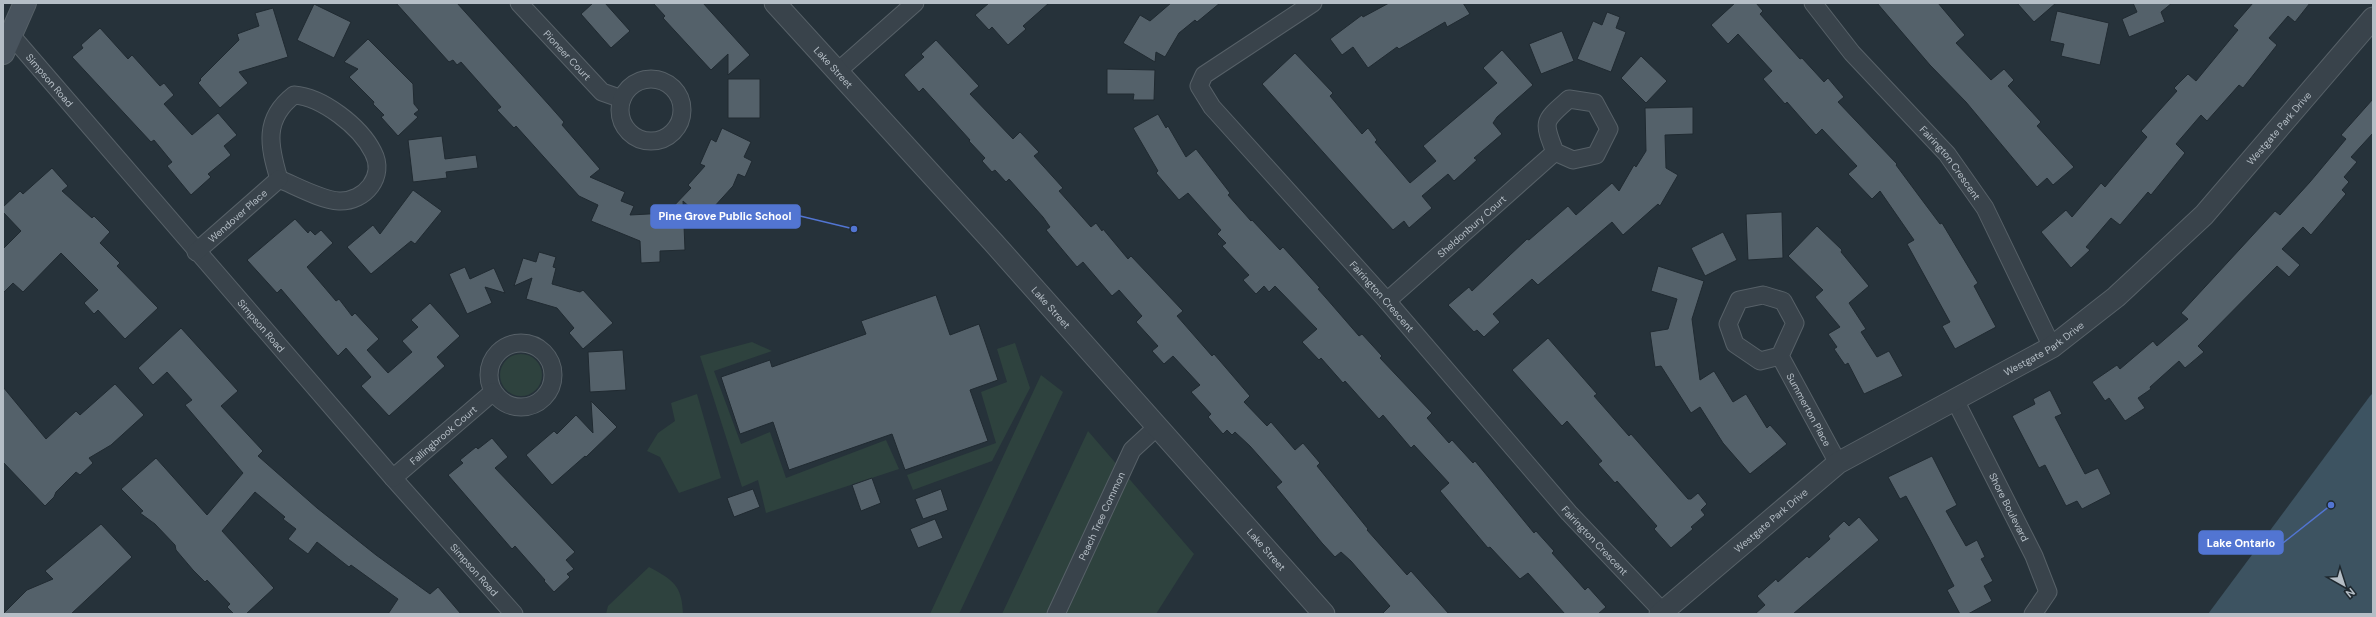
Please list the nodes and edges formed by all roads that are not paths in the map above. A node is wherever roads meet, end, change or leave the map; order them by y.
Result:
1 (25, 3) edge
2 (518, 3) edge
3 (775, 3) edge
4 (915, 3) edge
5 (1313, 3) edge
6 (1813, 3) edge
7 (2373, 18) edge
8 (6, 40) edge
9 (838, 71) junction
10 (622, 99) dead end
11 (1555, 152) dead end
12 (279, 179) junction
13 (196, 252) junction
14 (1387, 300) junction
15 (2052, 347) junction
16 (1780, 356) dead end
17 (494, 392) dead end
18 (1955, 400) junction
19 (1157, 427) junction
20 (1838, 463) junction
21 (393, 478) junction
22 (1662, 613) edge
23 (514, 614) edge
24 (1056, 614) edge
25 (1324, 614) edge
26 (2033, 614) edge

1 - 8 main road
2 - 10 street, Pioneer Court
3 - 9 street, Lake Street
4 - 9 street
5 - 14 street, Fairington Crescent
6 - 15 street, Fairington Crescent
7 - 15 street, Westgate Park Drive
8 - 13 street, Simpson Road
9 - 19 street, Lake Street
11 - 14 street, Sheldonbury Court
12 - 12 street
12 - 13 street, Wendover Place
13 - 21 street, Simpson Road
14 - 22 street, Fairington Crescent
15 - 18 street, Westgate Park Drive
16 - 20 street, Summerton Place
17 - 21 street, Fallingbrook Court
18 - 20 street, Westgate Park Drive
18 - 26 street, Shore Boulevard
19 - 24 street, Peach Tree Common
19 - 25 street, Lake Street
20 - 22 street, Westgate Park Drive
21 - 23 street, Simpson Road

